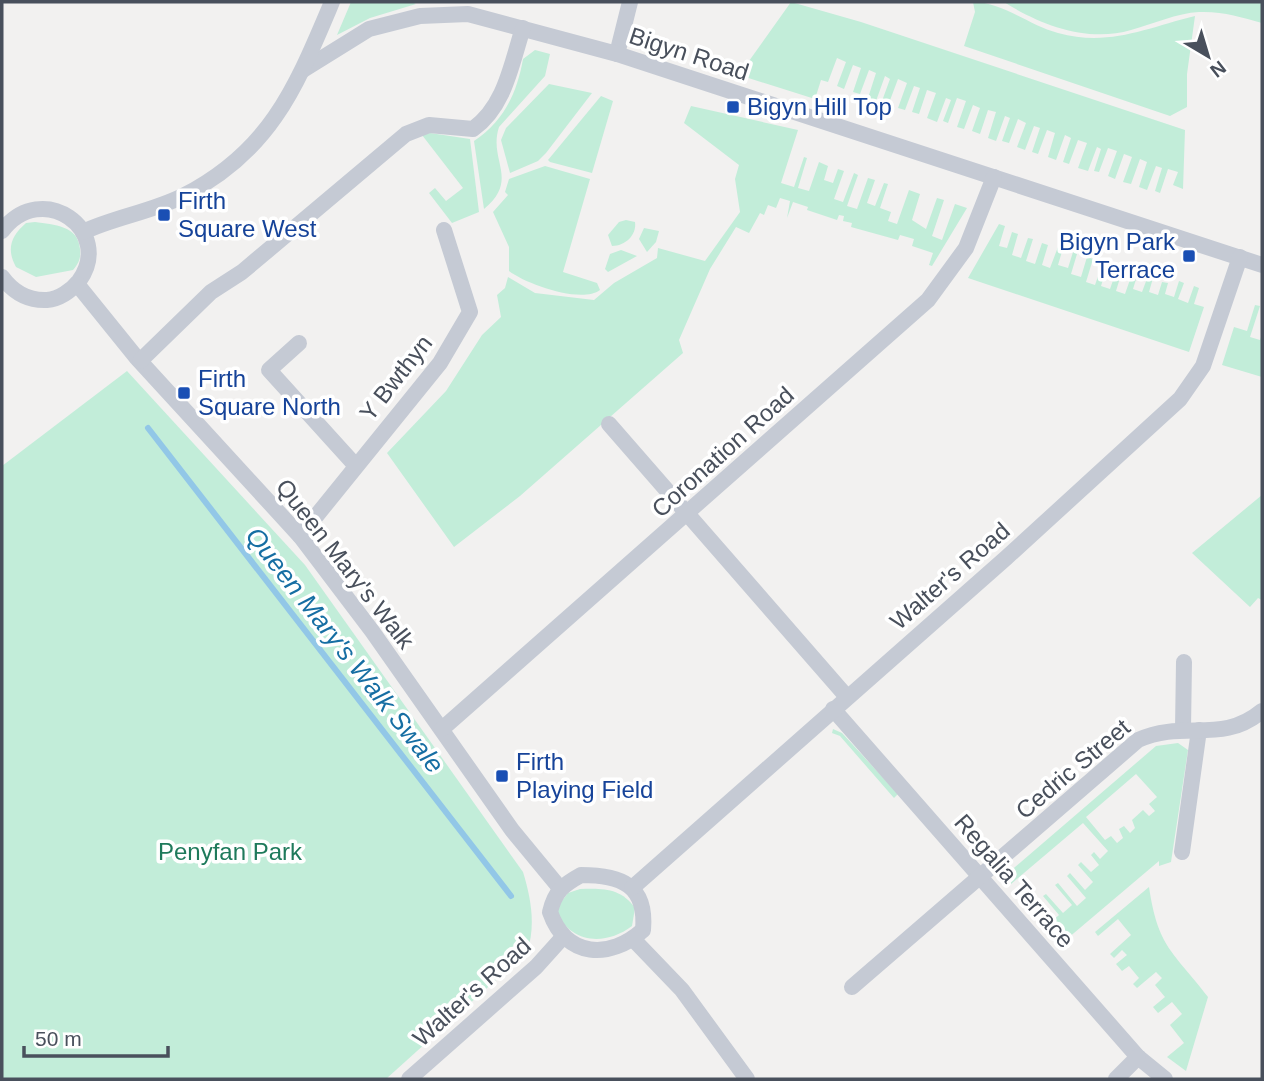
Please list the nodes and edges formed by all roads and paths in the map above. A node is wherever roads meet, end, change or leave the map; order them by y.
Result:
1 (332, 2) edge
2 (630, 2) edge
3 (523, 29) junction
4 (617, 54) junction
5 (303, 70) junction
6 (994, 177) junction
7 (5, 221) edge
8 (444, 230) dead end
9 (83, 232) junction
10 (1240, 257) junction
11 (1262, 265) edge
12 (3, 280) edge
13 (76, 285) junction
14 (299, 343) dead end
15 (139, 361) junction
16 (609, 424) dead end
17 (355, 465) junction
18 (688, 514) junction
19 (300, 536) junction
20 (1184, 662) dead end
21 (847, 697) junction
22 (833, 709) junction
23 (1256, 716) edge
24 (442, 729) junction
25 (1191, 730) junction
26 (1182, 852) dead end
27 (981, 877) junction
28 (559, 887) junction
29 (632, 888) junction
30 (563, 937) junction
31 (633, 939) junction
32 (852, 987) dead end
33 (1138, 1057) junction
34 (410, 1079) edge
35 (747, 1079) edge
36 (1116, 1079) edge
37 (1165, 1079) edge

1 - 5 street
2 - 4 street
3 - 4 street, Bigyn Road
3 - 5 street, Bigyn Road
3 - 15 street
4 - 6 street, Bigyn Road
5 - 9 street
6 - 10 street, Bigyn Road
6 - 18 street, Coronation Road
7 - 9 street
8 - 17 street, Y Bwthyn
9 - 13 street
10 - 11 street, Bigyn Road
10 - 21 street, Walter's Road
12 - 13 street
13 - 15 street, Queen Mary's Walk
14 - 17 street
15 - 19 street, Queen Mary's Walk
16 - 18 street
17 - 19 street, Y Bwthyn
18 - 21 street
18 - 24 street, Coronation Road
19 - 24 street, Queen Mary's Walk
20 - 25 street
21 - 22 street, Walter's Road
22 - 27 street, Regalia Terrace
22 - 29 street, Walter's Road
23 - 25 street, Cedric Street
24 - 28 street, Queen Mary's Walk
25 - 26 street
25 - 27 street, Cedric Street
27 - 32 street, Cedric Street
27 - 33 street, Regalia Terrace
28 - 29 street
28 - 30 street
29 - 31 street
30 - 31 street
30 - 34 street, Walter's Road
31 - 35 street
33 - 36 street
33 - 37 street, Regalia Terrace

